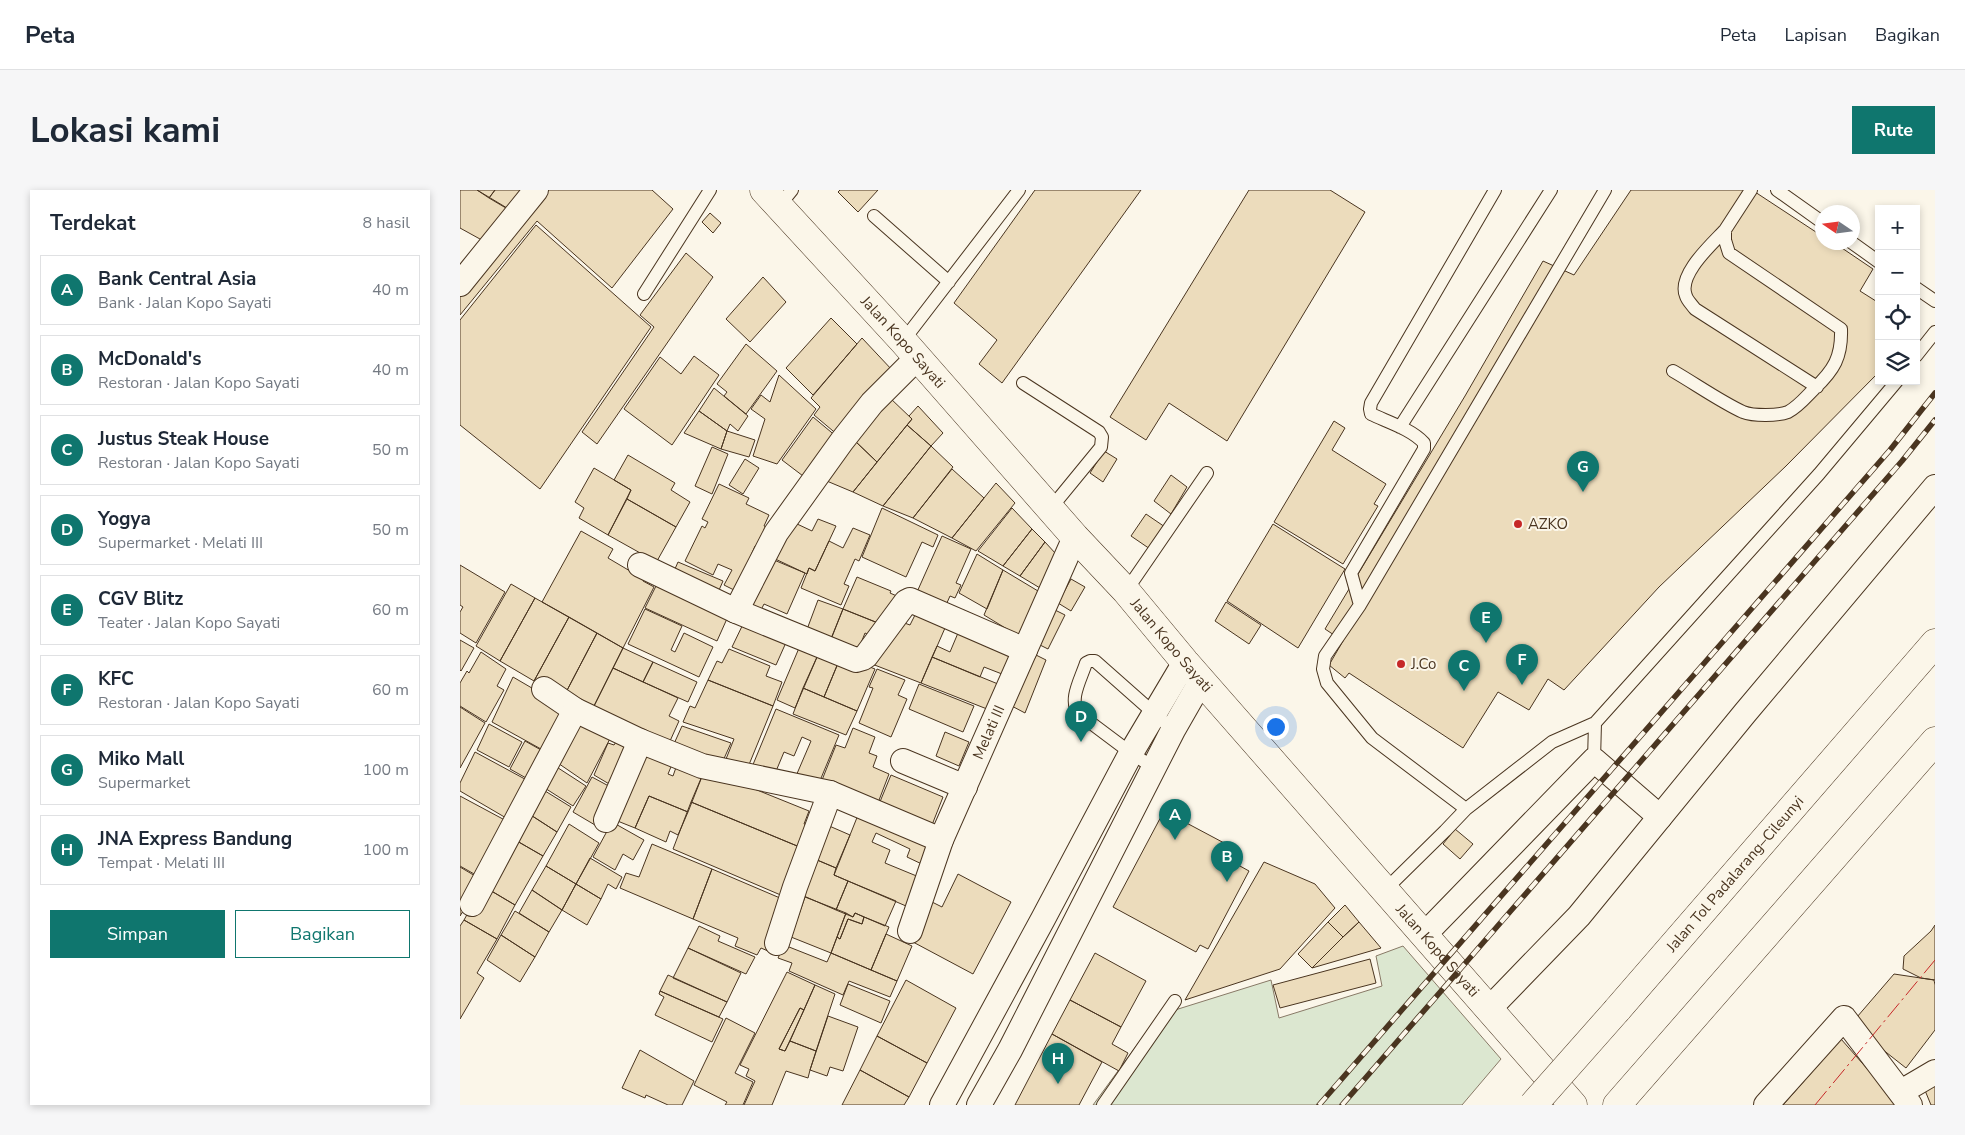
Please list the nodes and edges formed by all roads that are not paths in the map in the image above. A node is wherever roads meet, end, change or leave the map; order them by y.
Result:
1 (536, 190) edge
2 (710, 190) edge
3 (1019, 190) edge
4 (1495, 190) edge
5 (1551, 190) edge
6 (1605, 190) edge
7 (1751, 190) edge
8 (1776, 190) edge
9 (778, 195) edge
10 (874, 216) dead end
11 (1815, 217) edge
12 (1724, 230) junction
13 (1860, 248) edge
14 (1875, 259) edge
15 (949, 282) junction
16 (460, 284) edge
17 (1920, 291) edge
18 (644, 294) dead end
19 (1935, 301) edge
20 (1935, 332) edge
21 (911, 349) junction
22 (1920, 351) edge
23 (1673, 371) dead end
24 (1023, 383) dead end
25 (1894, 385) edge
26 (1817, 387) junction
27 (1400, 427) junction
28 (1208, 473) dead end
29 (1935, 487) edge
30 (1051, 508) junction
31 (1075, 536) junction
32 (640, 566) dead end
33 (1126, 591) junction
34 (1360, 605) junction
35 (736, 611) junction
36 (1935, 643) edge
37 (1025, 650) junction
38 (1193, 672) junction
39 (544, 689) dead end
40 (575, 710) junction
41 (1153, 714) junction
42 (1595, 723) junction
43 (1172, 730) junction
44 (640, 741) junction
45 (1935, 741) edge
46 (1130, 753) junction
47 (1594, 760) junction
48 (903, 761) dead end
49 (1153, 767) junction
50 (965, 787) junction
51 (830, 793) junction
52 (1466, 808) junction
53 (1660, 817) junction
54 (606, 820) dead end
55 (941, 840) junction
56 (1385, 890) junction
57 (472, 904) dead end
58 (1043, 919) junction
59 (910, 931) dead end
60 (1068, 932) junction
61 (1424, 935) junction
62 (777, 943) dead end
63 (1174, 1001) dead end
64 (1490, 1008) junction
65 (982, 1034) junction
66 (1010, 1050) junction
67 (1935, 1072) edge
68 (1906, 1099) edge
69 (942, 1105) edge
70 (979, 1105) edge
71 (1104, 1105) edge
72 (1533, 1105) edge
73 (1573, 1105) edge
74 (1617, 1105) edge
75 (1766, 1105) edge

1 - 16 street
2 - 18 lane
3 - 15 lane
4 - 27 lane
5 - 27 lane
6 - 34 lane
7 - 12 lane
8 - 11 lane
9 - 21 main road, Jalan Kopo Sayati
10 - 15 lane
12 - 26 lane
12 - 26 lane
13 - 14 lane
15 - 21 lane
17 - 19 lane
20 - 22 lane
21 - 30 main road, Jalan Kopo Sayati
21 - 35 street
23 - 26 lane
24 - 30 lane
25 - 42 lane
27 - 34 lane
28 - 33 lane
29 - 53 street
30 - 31 main road, Jalan Kopo Sayati
31 - 33 main road, Jalan Kopo Sayati
31 - 37 street, Melati III
32 - 35 street
33 - 38 main road, Jalan Kopo Sayati
34 - 52 lane
35 - 37 street
36 - 72 main road, Jalan Tol Padalarang–Cileunyi, bridge
37 - 50 street, Melati III
38 - 41 street
38 - 43 street
38 - 56 main road, Jalan Kopo Sayati
39 - 40 street
40 - 44 street
40 - 57 street
41 - 43 lane
41 - 46 street
41 - 46 lane
42 - 47 lane
42 - 52 lane
43 - 49 street
44 - 51 street
44 - 54 street
45 - 74 main road
46 - 49 lane
46 - 58 street
47 - 53 street
47 - 61 street
48 - 50 street
49 - 60 street
50 - 55 street, Melati III
51 - 55 street
51 - 62 street
52 - 56 lane
53 - 64 street
55 - 59 street, Melati III
56 - 61 main road, Jalan Kopo Sayati
58 - 60 street
58 - 65 street
60 - 66 street
61 - 64 main road, Jalan Kopo Sayati
63 - 71 lane
64 - 73 main road, Jalan Kopo Sayati
65 - 66 street
65 - 69 street
66 - 70 street
67 - 68 street
68 - 75 street

